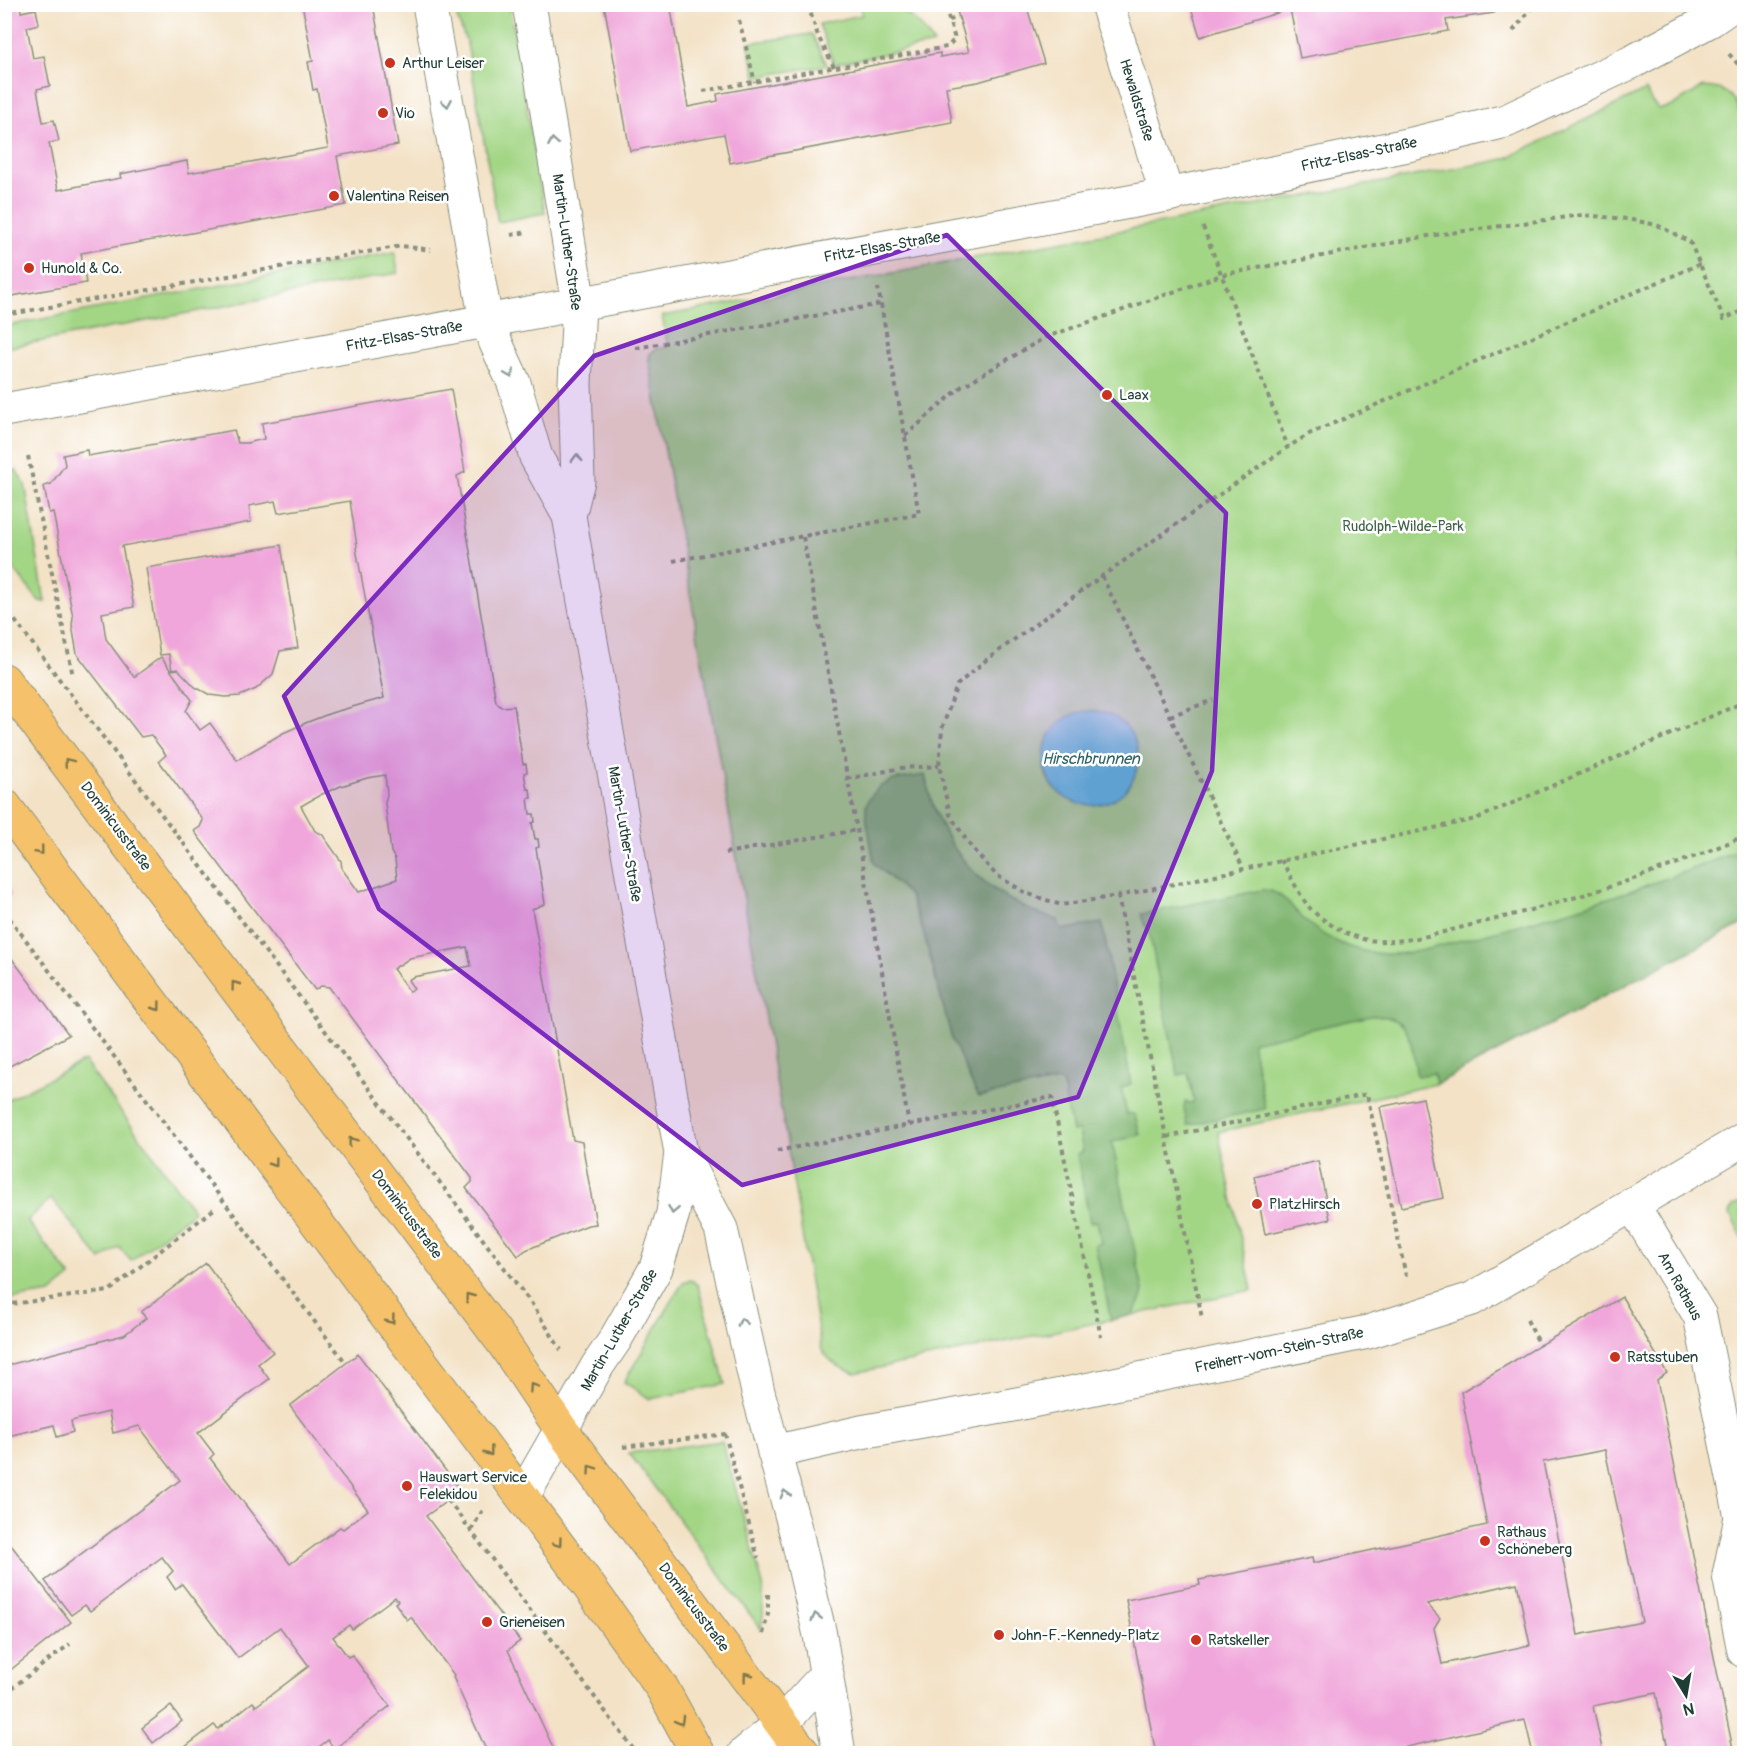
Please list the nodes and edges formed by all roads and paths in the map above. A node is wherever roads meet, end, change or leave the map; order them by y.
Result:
1 (429, 4) edge
2 (529, 4) edge
3 (944, 4) edge
4 (1107, 4) edge
5 (1535, 4) edge
6 (808, 5) edge
7 (1716, 10) edge
8 (959, 18) dead end
9 (739, 20) dead end
10 (949, 20) junction
11 (1513, 31) dead end
12 (1727, 52) dead end
13 (834, 67) junction
14 (1744, 71) edge
15 (755, 82) junction
16 (703, 91) dead end
17 (1178, 192) junction
18 (1744, 244) edge
19 (870, 249) junction
20 (431, 250) dead end
21 (1744, 252) edge
22 (1700, 264) junction
23 (1221, 275) junction
24 (579, 304) junction
25 (881, 304) junction
26 (1744, 310) edge
27 (4, 315) edge
28 (486, 321) junction
29 (636, 348) dead end
30 (4, 410) edge
31 (904, 436) junction
32 (1288, 447) junction
33 (28, 456) dead end
34 (569, 516) junction
35 (803, 537) junction
36 (673, 561) dead end
37 (1102, 576) junction
38 (4, 606) edge
39 (73, 676) dead end
40 (4, 680) edge
41 (1213, 700) dead end
42 (1744, 702) edge
43 (1170, 716) junction
44 (939, 766) junction
45 (848, 778) junction
46 (4, 805) edge
47 (858, 830) junction
48 (1744, 836) edge
49 (725, 853) dead end
50 (1281, 860) junction
51 (1243, 868) junction
52 (1118, 896) junction
53 (4, 911) edge
54 (909, 1125) junction
55 (1167, 1137) junction
56 (1744, 1139) edge
57 (777, 1151) dead end
58 (681, 1152) junction
59 (1632, 1204) junction
60 (214, 1209) dead end
61 (1406, 1276) dead end
62 (4, 1305) edge
63 (534, 1307) dead end
64 (1202, 1318) dead end
65 (1527, 1320) dead end
66 (1101, 1337) dead end
67 (1540, 1345) dead end
68 (346, 1364) dead end
69 (561, 1429) junction
70 (634, 1446) dead end
71 (774, 1452) junction
72 (523, 1496) junction
73 (448, 1500) dead end
74 (487, 1505) dead end
75 (1743, 1517) edge
76 (471, 1530) junction
77 (758, 1558) dead end
78 (768, 1593) dead end
79 (764, 1632) dead end
80 (70, 1644) dead end
81 (1744, 1651) edge
82 (827, 1674) junction
83 (4, 1694) edge
84 (782, 1723) junction
85 (636, 1754) edge
86 (698, 1754) edge
87 (744, 1754) edge
88 (804, 1754) edge
89 (839, 1754) edge

1 -> 28 street, Martin-Luther-Straße
24 -> 2 street, Martin-Luther-Straße
3 - 10 path
4 - 17 street, Hewaldstraße
5 - 11 path
6 - 13 path
7 - 17 street, Fritz-Elsas-Straße
8 - 10 path
9 - 15 path
10 - 13 path
12 - 14 path
13 - 15 path
15 - 16 path
17 - 19 street, Fritz-Elsas-Straße
17 - 23 path
18 - 21 path
19 - 24 street, Fritz-Elsas-Straße
19 - 25 path
20 - 27 path
22 - 23 path
22 - 26 path
22 - 32 path
23 - 31 path
23 - 32 path
24 - 28 street, Fritz-Elsas-Straße
34 -> 24 street, Martin-Luther-Straße
25 - 29 path
25 - 31 path
28 - 30 street, Fritz-Elsas-Straße
28 -> 34 street, Martin-Luther-Straße
31 - 35 path
32 - 37 path
33 - 39 path
34 - 58 street, Martin-Luther-Straße
35 - 36 path
35 - 45 path
37 - 43 path
37 - 44 path
38 - 63 path
69 -> 40 main road, Dominicusstraße
41 - 43 path
42 - 50 path
43 - 51 path
44 - 45 path
44 - 52 path
45 - 47 path
46 -> 72 main road
47 - 49 path
47 - 54 path
48 - 50 path
50 - 51 path
51 - 52 path
52 - 55 path
53 - 68 path
54 - 57 path
54 - 66 path
55 - 61 path
55 - 64 path
56 - 59 street, Freiherr-vom-Stein-Straße
58 -> 69 street, Martin-Luther-Straße
71 -> 58 street, Martin-Luther-Straße
59 - 71 street, Freiherr-vom-Stein-Straße
59 - 75 street, Am Rathaus
60 - 62 path
65 - 67 path
69 - 72 street, Martin-Luther-Straße
84 -> 69 main road, Dominicusstraße
70 - 77 path
82 -> 71 street
72 -> 86 main road
73 - 76 path
74 - 76 path
75 - 81 street, Am Rathaus
76 - 85 path
78 - 79 path
80 - 83 path
82 - 84 street
82 - 89 street
84 - 87 street
84 - 88 main road, Dominicusstraße

